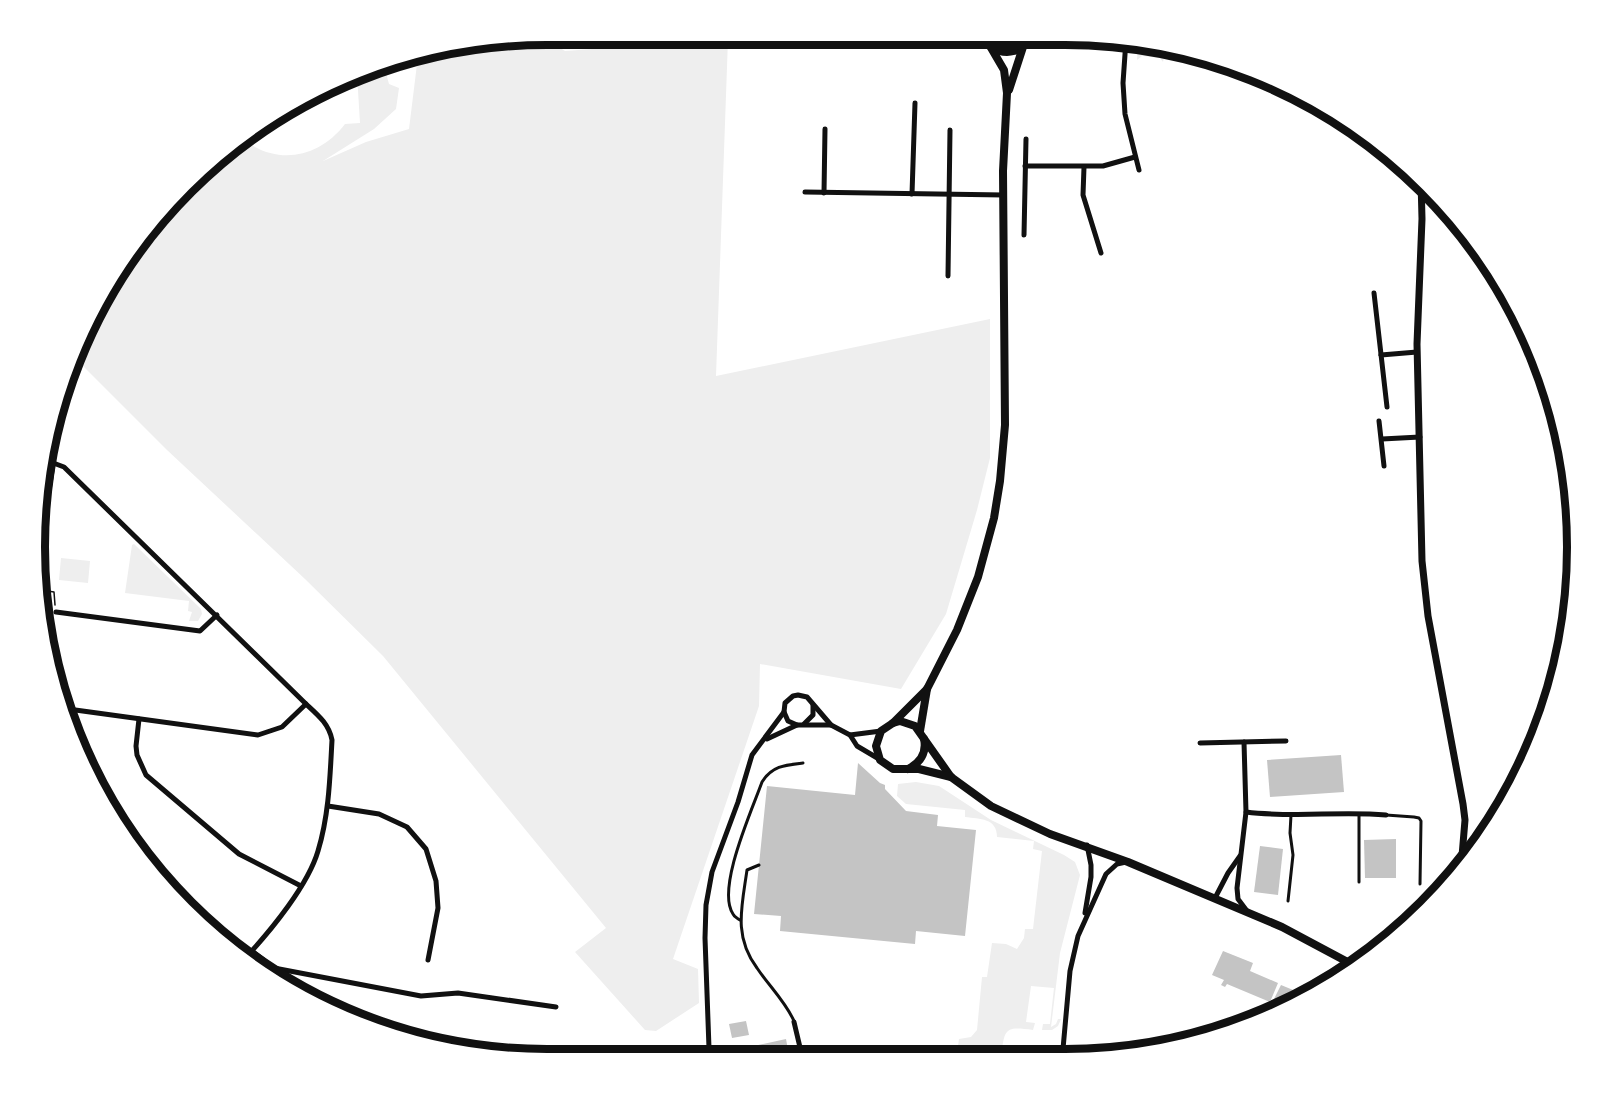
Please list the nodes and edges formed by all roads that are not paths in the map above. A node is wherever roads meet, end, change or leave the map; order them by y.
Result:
1 (989, 45) edge
2 (994, 45) edge
3 (1023, 47) joint
4 (1126, 49) edge
5 (1008, 93) junction
6 (915, 103) dead end
7 (825, 129) dead end
8 (950, 130) dead end
9 (1026, 139) dead end
10 (1135, 158) junction
11 (1025, 166) junction
12 (1084, 167) junction
13 (1139, 170) dead end
14 (805, 192) dead end
15 (824, 193) junction
16 (1421, 193) edge
17 (912, 194) junction
18 (949, 195) junction
19 (1004, 195) junction
20 (1024, 235) dead end
21 (1101, 253) dead end
22 (948, 276) dead end
23 (1374, 293) dead end
24 (1417, 352) junction
25 (1380, 355) junction
26 (1386, 407) dead end
27 (1379, 421) dead end
28 (1420, 437) junction
29 (1382, 439) junction
30 (52, 463) edge
31 (1384, 466) dead end
32 (56, 612) road end
33 (217, 615) junction
34 (927, 689) junction
35 (306, 704) junction
36 (813, 705) junction
37 (73, 710) edge
38 (784, 712) junction
39 (139, 719) junction
40 (893, 723) junction
41 (800, 725) junction
42 (831, 725) junction
43 (880, 731) junction
44 (922, 734) junction
45 (850, 735) junction
46 (765, 739) junction
47 (1286, 741) dead end
48 (1244, 742) junction
49 (1200, 743) dead end
50 (880, 760) junction
51 (803, 763) dead end
52 (901, 770) junction
53 (951, 777) junction
54 (328, 806) junction
55 (1246, 812) junction
56 (1359, 813) junction
57 (1291, 815) junction
58 (1386, 815) joint
59 (1087, 845) junction
60 (1242, 854) junction
61 (1462, 854) edge
62 (1128, 861) junction
63 (759, 865) dead end
64 (1359, 882) dead end
65 (1420, 884) dead end
66 (301, 886) junction
67 (1215, 898) junction
68 (1288, 901) dead end
69 (1248, 913) junction
70 (740, 920) junction
71 (1084, 920) junction
72 (251, 952) edge
73 (428, 960) dead end
74 (1347, 962) edge
75 (274, 968) edge
76 (555, 1007) dead end
77 (794, 1022) joint
78 (709, 1049) edge
79 (801, 1049) edge
80 (1063, 1049) edge

1 - 5 main road
2 - 3 main road
3 - 5 main road
4 - 10 street
5 - 19 main road
6 - 17 street
7 - 15 street
8 - 18 street
9 - 11 street
10 - 12 street
10 - 13 street
11 - 12 street
11 - 20 street
12 - 21 street
14 - 15 street
15 - 17 street
16 - 24 street
17 - 18 street
18 - 19 street
18 - 22 street
19 - 34 main road
23 - 25 street
24 - 25 street
24 - 28 street
25 - 26 street
27 - 29 street
28 - 29 street
28 - 61 street
29 - 31 street
30 - 33 street
32 - 33 street
33 - 35 street
34 - 40 main road
34 - 44 main road
35 - 39 street
35 - 54 street
36 - 38 street
36 - 41 street
36 - 42 street
37 - 39 street
38 - 41 street
38 - 46 street
39 - 66 street
40 - 43 main road
40 - 44 main road
41 - 42 street
41 - 46 street
42 - 45 street
43 - 45 street
43 - 50 main road
44 - 52 main road
44 - 53 main road
45 - 50 street
46 - 78 street
47 - 48 street
48 - 49 street
48 - 55 street
50 - 52 main road
51 - 70 lane
52 - 53 main road
53 - 59 main road
54 - 66 street
54 - 73 street
55 - 57 street
55 - 60 street
56 - 57 street
56 - 58 street
56 - 64 lane
57 - 68 lane
58 - 65 lane
59 - 62 main road
59 - 71 street
60 - 67 street
60 - 69 street
62 - 67 main road
62 - 71 street
63 - 70 lane
66 - 72 street
67 - 69 main road
69 - 74 main road
70 - 77 lane
71 - 80 street
75 - 76 street
77 - 79 street

